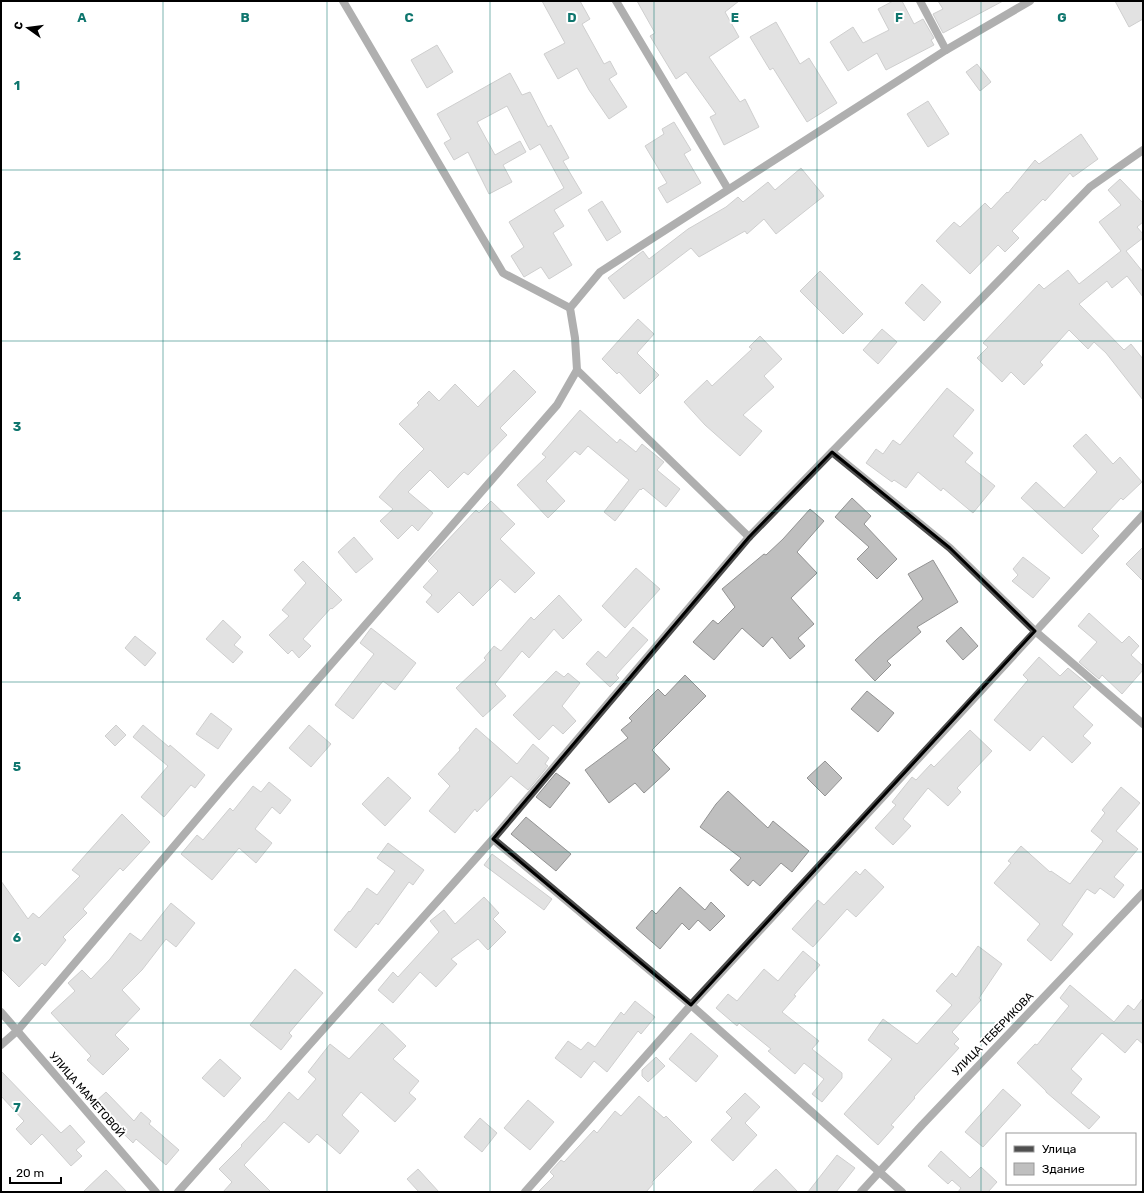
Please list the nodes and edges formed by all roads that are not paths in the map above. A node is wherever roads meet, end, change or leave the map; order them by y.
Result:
1 (343, 1) edge
2 (616, 1) edge
3 (920, 1) edge
4 (1030, 1) edge
5 (946, 50) junction
6 (1143, 150) edge
7 (728, 189) junction
8 (570, 308) junction
9 (577, 370) junction
10 (832, 452) junction
11 (1143, 515) edge
12 (749, 537) junction
13 (1035, 630) junction
14 (1143, 724) edge
15 (493, 839) junction
16 (1143, 893) edge
17 (691, 1005) junction
18 (1, 1012) edge
19 (17, 1031) junction
20 (1, 1045) edge
21 (879, 1172) junction
22 (156, 1192) edge
23 (178, 1192) edge
24 (525, 1192) edge
25 (861, 1192) edge
26 (902, 1192) edge

1 - 8 street
2 - 7 street
3 - 5 street
4 - 5 street
5 - 7 street
6 - 10 street
7 - 8 street
8 - 9 street
9 - 12 street
9 - 19 street
10 - 12 street
10 - 13 street
11 - 13 street
12 - 15 street
13 - 14 street
13 - 17 street
15 - 17 street
15 - 23 street
16 - 21 street, УЛИЦА ТЕБЕРИКОВА
17 - 21 street
17 - 24 street
18 - 19 street, УЛИЦА МАМЕТОВОЙ
19 - 20 street
19 - 22 street, УЛИЦА МАМЕТОВОЙ
21 - 25 street, УЛИЦА ТЕБЕРИКОВА
21 - 26 street

